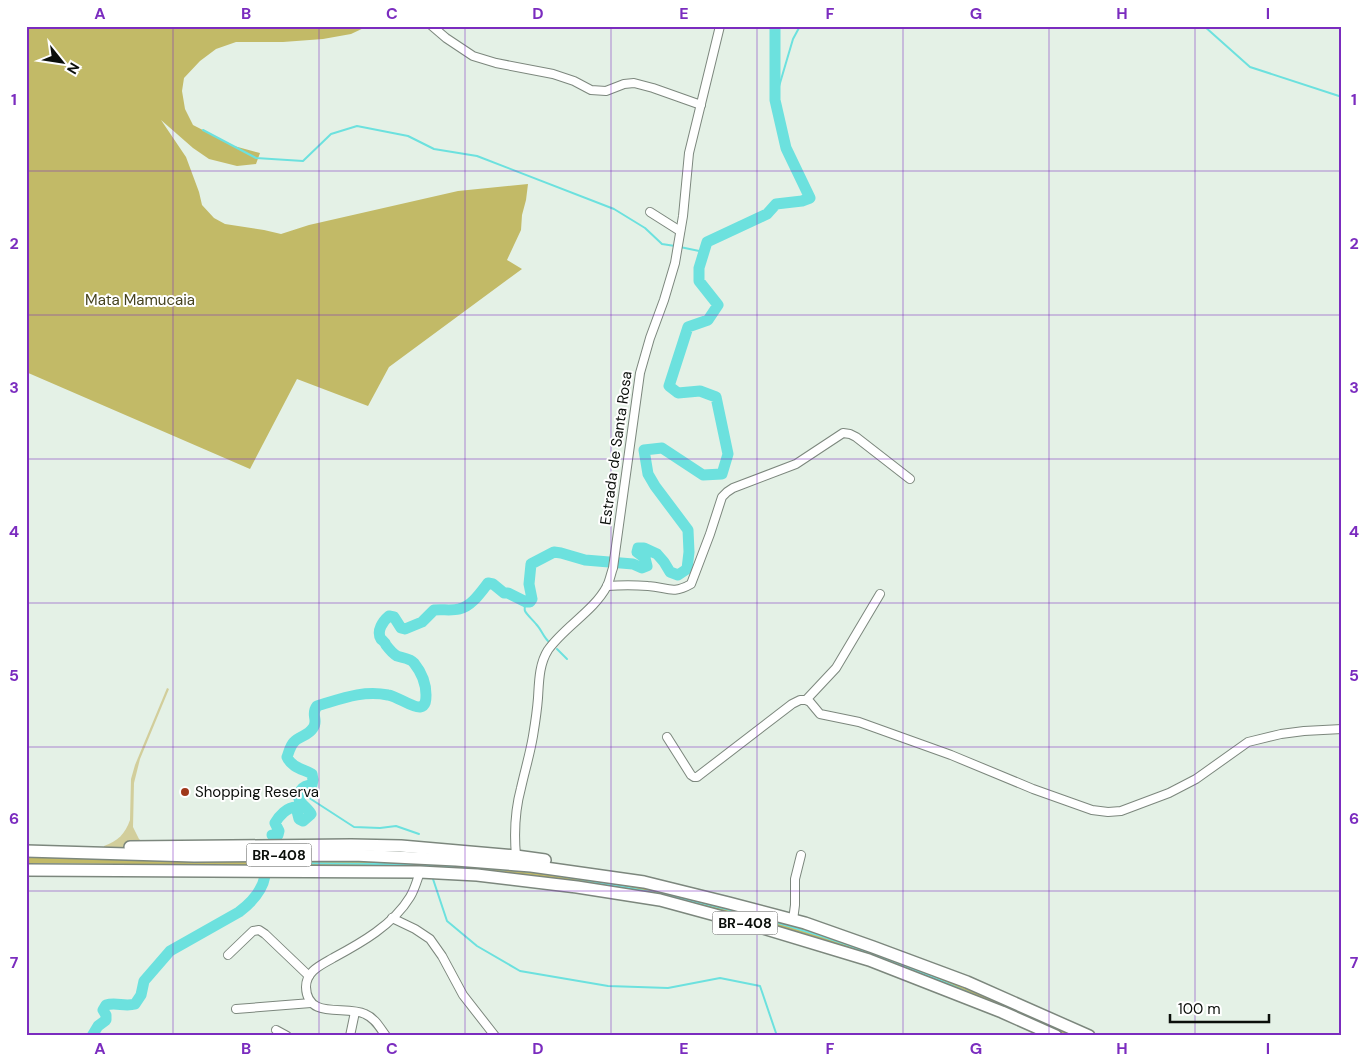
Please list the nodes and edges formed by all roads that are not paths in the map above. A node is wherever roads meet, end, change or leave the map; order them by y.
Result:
1 (432, 26) edge
2 (720, 26) edge
3 (701, 105) junction
4 (650, 212) dead end
5 (680, 231) junction
6 (910, 479) dead end
7 (607, 586) junction
8 (880, 594) dead end
9 (806, 700) junction
10 (1342, 729) edge
11 (667, 737) dead end
12 (26, 845) edge
13 (26, 851) edge
14 (801, 855) dead end
15 (516, 856) junction
16 (26, 870) edge
17 (420, 872) junction
18 (729, 903) junction
19 (392, 918) junction
20 (793, 920) junction
21 (228, 954) dead end
22 (309, 976) junction
23 (311, 1003) junction
24 (236, 1009) dead end
25 (355, 1012) junction
26 (276, 1030) dead end
27 (287, 1036) edge
28 (350, 1036) edge
29 (386, 1036) edge
30 (495, 1036) edge
31 (1056, 1036) edge
32 (1089, 1036) edge

1 - 3 street
2 - 3 street, Estrada de Santa Rosa
3 - 5 street, Estrada de Santa Rosa
4 - 5 street
5 - 7 street, Estrada de Santa Rosa
6 - 7 street
7 - 15 street, Estrada de Santa Rosa
8 - 9 street
9 - 10 street
9 - 11 street
12 - 15 highway
13 - 18 highway, BR-408
14 - 20 street
15 - 18 highway
16 - 17 highway, BR-408
17 - 19 street
17 - 31 highway, BR-408
18 - 20 highway, BR-408
19 - 22 street
19 - 30 street
20 - 32 highway, BR-408
21 - 22 street
22 - 23 street
23 - 24 street
23 - 25 street
25 - 28 street
25 - 29 street
26 - 27 street

